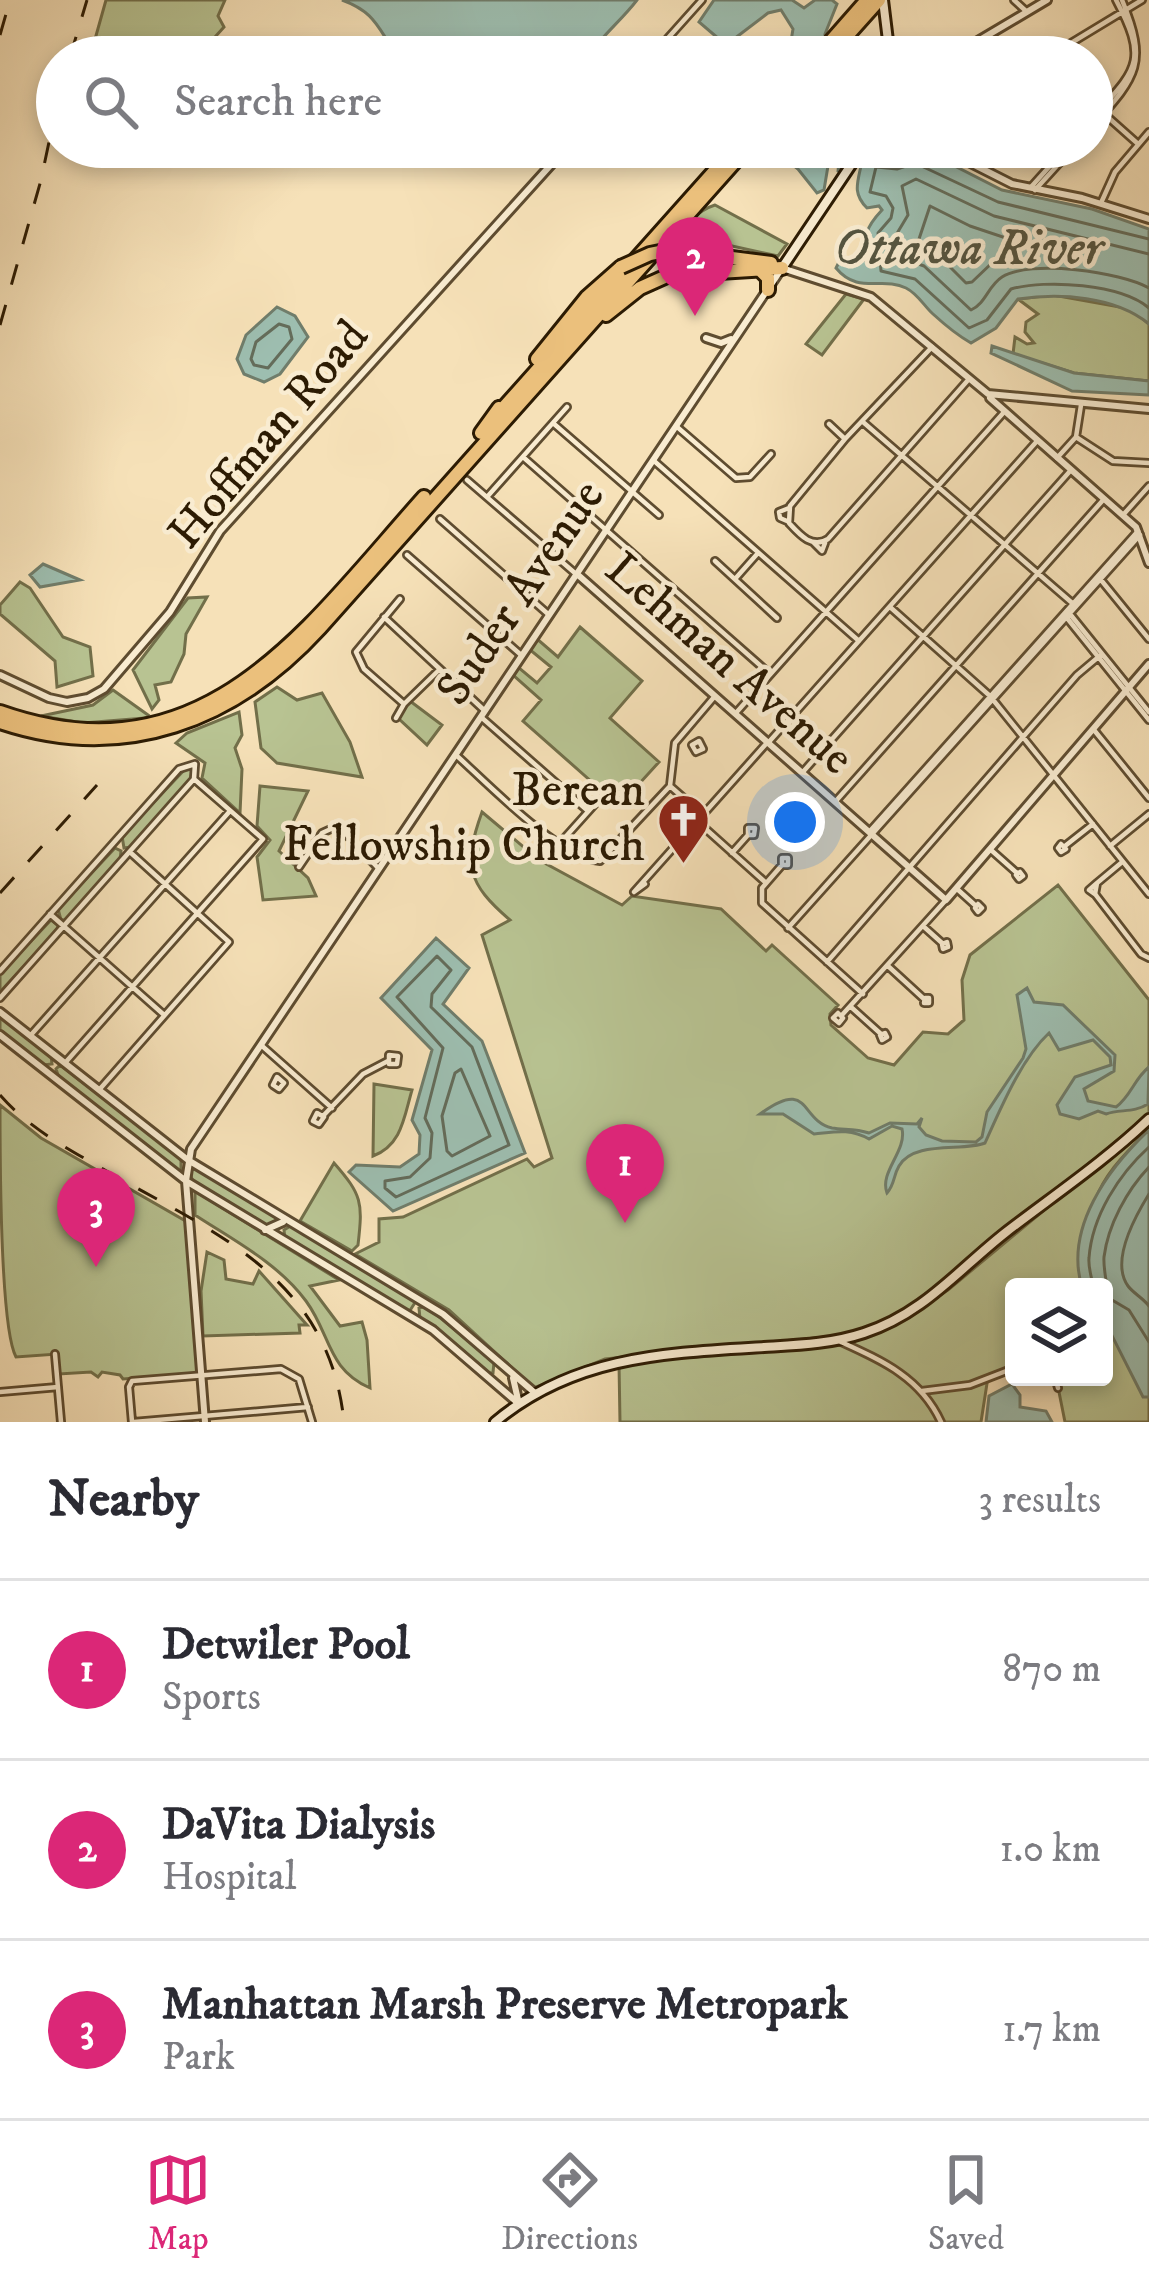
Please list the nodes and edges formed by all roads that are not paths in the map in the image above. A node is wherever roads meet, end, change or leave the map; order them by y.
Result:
1 (702, 0) edge
2 (867, 0) edge
3 (1014, 0) edge
4 (1048, 0) edge
5 (1119, 0) edge
6 (1142, 0) edge
7 (882, 3) edge
8 (1125, 10) junction
9 (1027, 12) junction
10 (670, 36) edge
11 (840, 36) edge
12 (842, 36) edge
13 (887, 36) edge
14 (986, 36) edge
15 (1082, 36) edge
16 (1113, 98) edge
17 (1113, 122) edge
18 (1149, 132) edge
19 (1138, 144) junction
20 (548, 168) edge
21 (717, 168) edge
22 (729, 168) edge
23 (848, 168) edge
24 (977, 168) edge
25 (1050, 168) edge
26 (1032, 189) junction
27 (1101, 203) junction
28 (1149, 219) edge
29 (783, 266) junction
30 (759, 269) junction
31 (768, 290) junction
32 (738, 333) junction
33 (581, 334) junction
34 (706, 338) dead end
35 (932, 347) junction
36 (969, 379) junction
37 (997, 400) junction
38 (1081, 404) junction
39 (568, 406) dead end
40 (1149, 410) edge
41 (862, 422) junction
42 (553, 423) junction
43 (829, 424) dead end
44 (676, 426) junction
45 (481, 433) junction
46 (1076, 437) junction
47 (845, 439) junction
48 (1038, 440) junction
49 (771, 454) dead end
50 (901, 456) junction
51 (523, 457) junction
52 (1058, 458) junction
53 (653, 460) junction
54 (1149, 463) edge
55 (1071, 470) junction
56 (467, 480) dead end
57 (939, 485) junction
58 (1149, 486) edge
59 (632, 491) junction
60 (487, 497) junction
61 (1104, 499) junction
62 (973, 514) junction
63 (659, 515) dead end
64 (1123, 515) junction
65 (440, 519) dead end
66 (606, 530) junction
67 (1139, 533) junction
68 (1006, 544) junction
69 (1132, 544) junction
70 (1143, 546) junction
71 (758, 553) junction
72 (407, 555) dead end
73 (715, 561) dead end
74 (1149, 563) edge
75 (1039, 573) junction
76 (577, 574) junction
77 (1099, 578) junction
78 (735, 579) junction
79 (400, 599) dead end
80 (890, 607) junction
81 (1070, 611) junction
82 (826, 612) junction
83 (549, 615) junction
84 (384, 616) junction
85 (777, 618) dead end
86 (923, 637) junction
87 (1149, 639) edge
88 (860, 641) junction
89 (1100, 655) junction
90 (522, 656) junction
91 (1149, 664) edge
92 (956, 666) junction
93 (440, 669) junction
94 (770, 674) junction
95 (0, 675) edge
96 (1128, 689) junction
97 (715, 696) junction
98 (991, 698) junction
99 (404, 704) junction
100 (0, 712) edge
101 (483, 714) junction
102 (735, 714) junction
103 (1149, 716) edge
104 (396, 718) dead end
105 (0, 722) edge
106 (1094, 730) junction
107 (124, 732) junction
108 (682, 733) junction
109 (1023, 738) junction
110 (694, 743) dead end
111 (768, 743) junction
112 (455, 755) junction
113 (802, 773) junction
114 (1054, 776) junction
115 (194, 779) junction
116 (670, 786) junction
117 (603, 795) dead end
118 (1149, 798) edge
119 (835, 802) junction
120 (230, 811) junction
121 (588, 811) junction
122 (1149, 814) edge
123 (704, 816) junction
124 (698, 822) junction
125 (1093, 824) junction
126 (870, 833) junction
127 (748, 835) dead end
128 (114, 842) junction
129 (560, 843) junction
130 (1065, 846) dead end
131 (1110, 846) junction
132 (991, 850) junction
133 (128, 852) junction
134 (732, 853) junction
135 (1123, 862) junction
136 (782, 865) dead end
137 (299, 867) dead end
138 (380, 868) junction
139 (910, 868) junction
140 (1017, 873) dead end
141 (766, 882) junction
142 (165, 883) junction
143 (645, 884) dead end
144 (956, 888) junction
145 (1149, 894) edge
146 (946, 900) junction
147 (976, 905) dead end
148 (199, 913) junction
149 (50, 914) junction
150 (63, 926) junction
151 (922, 926) junction
152 (788, 928) junction
153 (942, 943) dead end
154 (100, 958) junction
155 (1148, 961) edge
156 (827, 962) junction
157 (888, 966) junction
158 (0, 971) edge
159 (133, 987) junction
160 (862, 994) junction
161 (0, 996) edge
162 (924, 999) dead end
163 (851, 1007) junction
164 (1, 1013) edge
165 (842, 1015) dead end
166 (165, 1016) junction
167 (0, 1034) edge
168 (880, 1034) dead end
169 (30, 1036) junction
170 (261, 1045) junction
171 (62, 1061) junction
172 (388, 1061) dead end
173 (289, 1070) junction
174 (48, 1072) junction
175 (282, 1078) dead end
176 (99, 1090) junction
177 (332, 1108) junction
178 (323, 1116) dead end
179 (1149, 1119) edge
180 (188, 1160) junction
181 (186, 1181) junction
182 (284, 1220) junction
183 (265, 1230) junction
184 (284, 1241) junction
185 (421, 1300) junction
186 (412, 1317) junction
187 (837, 1340) junction
188 (55, 1354) dead end
189 (503, 1366) junction
190 (1005, 1372) edge
191 (202, 1375) junction
192 (491, 1380) junction
193 (58, 1387) junction
194 (922, 1390) junction
195 (0, 1392) edge
196 (535, 1393) junction
197 (519, 1404) junction
198 (310, 1407) junction
199 (205, 1419) edge
200 (61, 1422) edge
201 (131, 1422) edge
202 (312, 1422) edge
203 (495, 1422) edge
204 (941, 1422) edge

1 - 10 street
2 - 11 highway
3 - 9 street
4 - 9 street
5 - 8 street
6 - 8 street
7 - 12 highway
7 - 13 main road
8 - 15 street
8 - 16 street
9 - 14 street
17 - 19 street
18 - 19 street
19 - 27 street
20 - 95 street, Hoffman Road
21 - 45 highway
22 - 33 highway
23 - 29 main road, Suder Avenue
24 - 26 street
25 - 26 street
26 - 27 street
27 - 28 street
29 - 30 highway
29 - 31 street, Suder Avenue
29 - 35 street
29 - 45 highway, bridge
30 - 31 highway
30 - 33 highway
31 - 32 street, Suder Avenue
32 - 34 street
32 - 44 street, Suder Avenue
33 - 107 highway
35 - 36 street
35 - 41 street
36 - 37 street
36 - 50 street
37 - 38 street
37 - 48 street
37 - 57 street
38 - 40 street
38 - 46 street
39 - 42 street
41 - 47 street
41 - 50 street
42 - 51 street
42 - 59 street
43 - 47 street
44 - 49 street
44 - 53 street, Suder Avenue
45 - 107 highway
46 - 52 street
46 - 54 street
47 - 50 street
48 - 52 street
48 - 62 street
50 - 57 street
51 - 60 street
51 - 66 street
52 - 55 street
53 - 59 street, Suder Avenue
53 - 71 street
55 - 61 street
55 - 68 street
56 - 60 street, Lehman Avenue
57 - 62 street
57 - 82 street
58 - 64 street
59 - 63 street
59 - 66 street, Suder Avenue
60 - 76 street, Lehman Avenue
61 - 64 street
61 - 75 street
62 - 68 street
62 - 80 street
64 - 67 street
65 - 83 street
66 - 76 street, Suder Avenue
66 - 94 street
67 - 69 street
67 - 70 street
67 - 77 street
68 - 75 street
68 - 86 street
69 - 70 street
69 - 77 street
70 - 74 street
71 - 78 street
71 - 82 street
72 - 90 street
73 - 78 street
75 - 81 street
75 - 92 street
76 - 83 street, Suder Avenue
76 - 97 street, Lehman Avenue
77 - 81 street
77 - 87 street
78 - 85 street
79 - 84 street
80 - 86 street
80 - 88 street
81 - 89 street
81 - 98 street
82 - 88 street
82 - 94 street
83 - 90 street, Suder Avenue
84 - 93 street
84 - 99 street
86 - 92 street
86 - 113 street
88 - 111 street
89 - 96 street
89 - 109 street
90 - 101 street, Suder Avenue
91 - 96 street
92 - 98 street
92 - 119 street
93 - 99 street
93 - 101 street
94 - 102 street
96 - 103 street
96 - 106 street
97 - 102 street, Lehman Avenue
97 - 108 street
98 - 109 street
98 - 126 street
99 - 104 street
100 - 107 highway
101 - 112 street, Suder Avenue
101 - 121 street
102 - 111 street, Lehman Avenue
105 - 107 highway
106 - 114 street
106 - 118 street
108 - 110 street
108 - 116 street
109 - 114 street
109 - 139 street
111 - 113 street, Lehman Avenue
111 - 123 street
112 - 129 street
112 - 138 street, Suder Avenue
113 - 119 street, Lehman Avenue
114 - 125 street
114 - 132 street
115 - 120 street
115 - 128 street
115 - 133 street
116 - 123 street
116 - 129 street
117 - 121 street
119 - 126 street, Lehman Avenue
120 - 142 street
120 - 148 street
121 - 129 street
122 - 131 street
123 - 124 street
124 - 134 street
124 - 143 street
125 - 130 street
125 - 131 street
126 - 139 street, Lehman Avenue
126 - 152 street
127 - 134 street
128 - 133 street
128 - 149 street
131 - 135 street
132 - 140 street
132 - 144 street
133 - 142 street
133 - 150 street
134 - 141 street
135 - 145 street
135 - 155 street
136 - 141 street
137 - 138 street
138 - 170 street, Suder Avenue
139 - 146 street, Lehman Avenue
139 - 156 street
141 - 152 street
142 - 148 street
142 - 154 street
144 - 146 street
144 - 147 street
146 - 151 street
148 - 159 street
148 - 166 street
149 - 150 street
149 - 158 street
150 - 154 street
150 - 161 street
151 - 153 street
151 - 157 street
152 - 156 street
154 - 159 street
154 - 169 street
156 - 160 street
157 - 160 street
157 - 162 street
159 - 166 street
159 - 171 street
160 - 163 street
163 - 165 street
163 - 168 street
164 - 169 street
166 - 176 street
167 - 174 street
169 - 171 street
170 - 173 street
170 - 180 street, Suder Avenue
171 - 174 street
171 - 176 street
172 - 177 street
173 - 175 street
173 - 177 street
174 - 181 street
176 - 180 street
177 - 178 street
179 - 187 main road
180 - 181 street, Suder Avenue
180 - 182 street
181 - 183 street
181 - 191 street, Suder Avenue
182 - 183 street
182 - 184 street
182 - 185 street
183 - 184 street
184 - 186 street
185 - 186 street
185 - 189 street
186 - 192 street
187 - 194 street
187 - 196 main road
188 - 193 street
189 - 192 street
189 - 196 street
189 - 197 street
190 - 194 street
191 - 198 street
191 - 199 street, Suder Avenue
191 - 201 street
192 - 197 street
193 - 195 street
193 - 200 street
194 - 204 street
196 - 197 main road
197 - 203 main road
198 - 199 street
198 - 202 street
199 - 201 street

